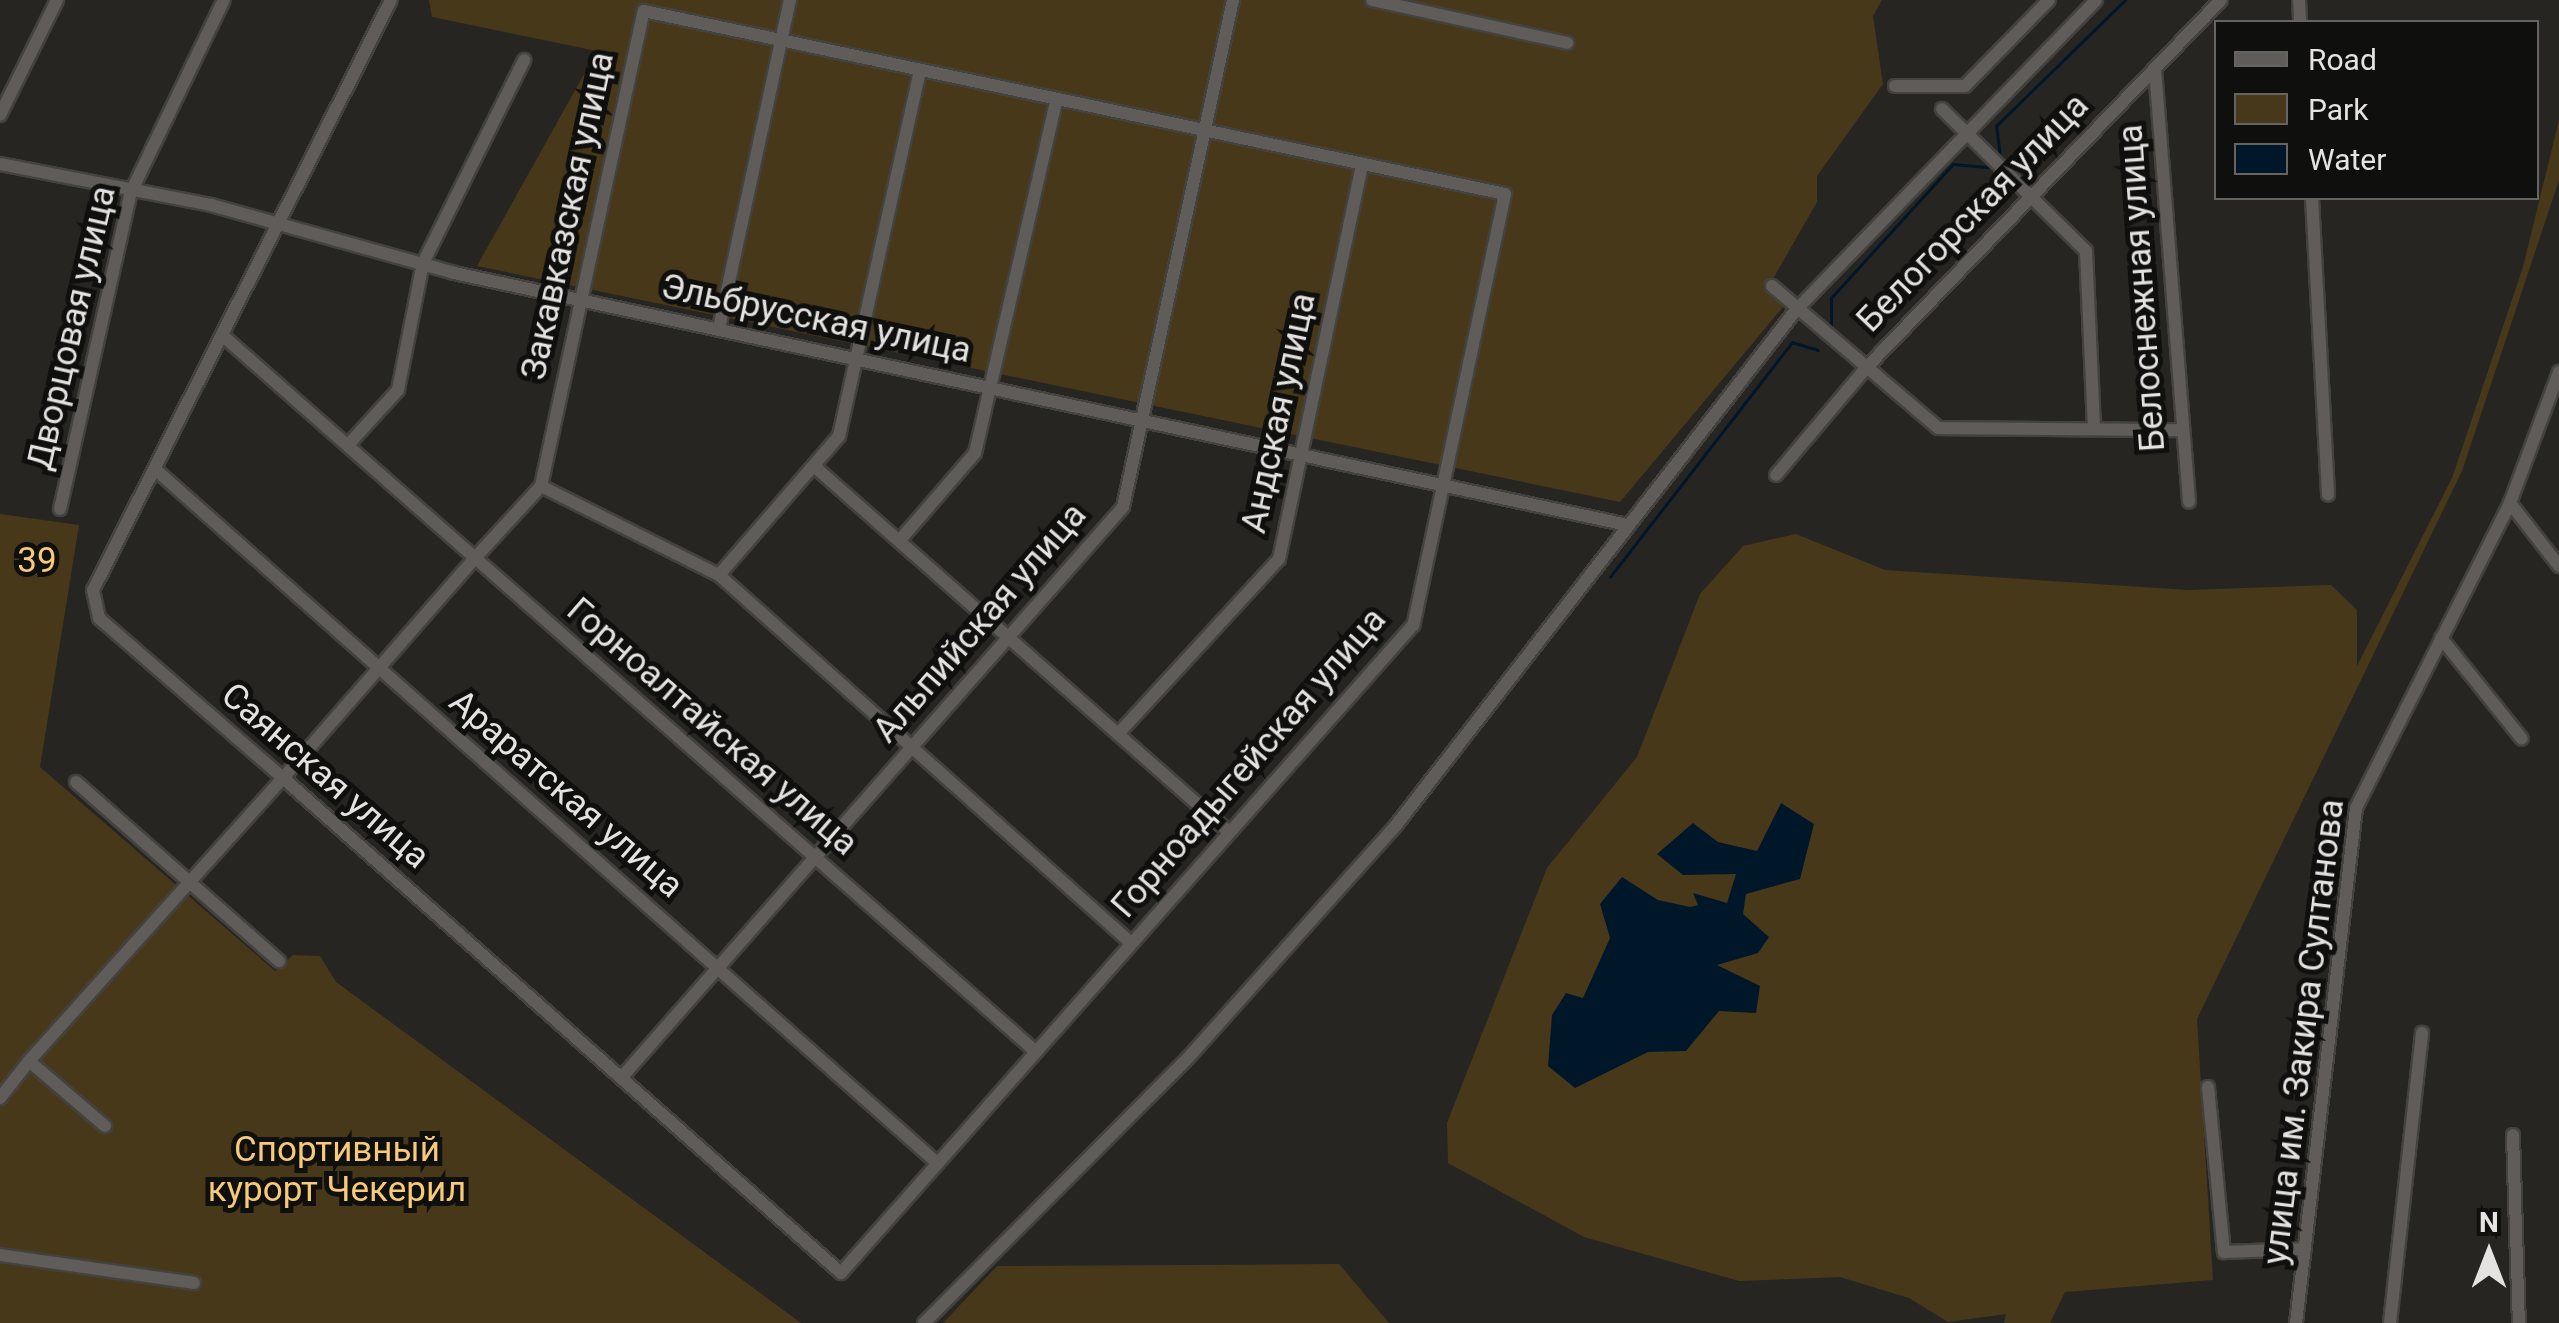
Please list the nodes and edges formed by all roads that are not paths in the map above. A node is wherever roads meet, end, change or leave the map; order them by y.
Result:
1 (57, 0) edge
2 (224, 0) edge
3 (391, 0) edge
4 (790, 0) edge
5 (1232, 0) edge
6 (1372, 0) edge
7 (2049, 0) edge
8 (2096, 0) edge
9 (2221, 0) edge
10 (782, 40) junction
11 (1567, 42) dead end
12 (524, 60) dead end
13 (2155, 69) junction
14 (920, 70) junction
15 (1895, 86) dead end
16 (1057, 99) junction
17 (1942, 109) dead end
18 (0, 115) edge
19 (1962, 129) junction
20 (1205, 130) junction
21 (0, 164) edge
22 (1362, 164) junction
23 (132, 192) junction
24 (1504, 194) joint
25 (2028, 195) junction
26 (2312, 200) edge
27 (282, 224) junction
28 (423, 262) junction
29 (1772, 286) dead end
30 (579, 299) junction
31 (1796, 310) junction
32 (719, 328) junction
33 (222, 336) junction
34 (856, 359) junction
35 (1866, 368) junction
36 (2559, 372) edge
37 (992, 388) junction
38 (1143, 420) junction
39 (2094, 429) junction
40 (2181, 430) junction
41 (348, 445) junction
42 (1300, 454) junction
43 (815, 467) junction
44 (156, 470) junction
45 (1776, 475) dead end
46 (542, 486) junction
47 (1440, 487) junction
48 (2328, 494) dead end
49 (2188, 502) dead end
50 (2510, 504) junction
51 (60, 509) dead end
52 (1623, 524) junction
53 (900, 540) junction
54 (475, 558) junction
55 (2559, 566) edge
56 (719, 574) junction
57 (1010, 637) junction
58 (2441, 638) junction
59 (378, 668) junction
60 (1118, 734) junction
61 (2522, 739) dead end
62 (910, 747) junction
63 (283, 778) junction
64 (76, 782) dead end
65 (1229, 832) junction
66 (813, 856) junction
67 (190, 882) junction
68 (1131, 943) junction
69 (280, 961) dead end
70 (716, 966) junction
71 (2422, 1033) dead end
72 (1036, 1052) junction
73 (29, 1061) junction
74 (621, 1078) junction
75 (2208, 1087) dead end
76 (0, 1098) edge
77 (105, 1126) dead end
78 (2513, 1135) dead end
79 (937, 1163) junction
80 (2305, 1250) junction
81 (0, 1255) edge
82 (841, 1273) joint
83 (194, 1283) dead end
84 (924, 1323) edge
85 (2296, 1323) edge
86 (2390, 1323) edge
87 (2519, 1323) edge

1 - 18 street
2 - 23 street, Дворцовая улица
3 - 27 street, Саянская улица
4 - 10 street
5 - 20 street, Альпийская улица
6 - 11 street
7 - 15 street
8 - 19 street
9 - 13 street, Белогорская улица
10 - 14 street, Закавказская улица
10 - 30 street, Закавказская улица
10 - 32 street
12 - 28 street
13 - 25 street, Белогорская улица
13 - 40 street, Белоснежная улица
14 - 16 street, Закавказская улица
14 - 34 street
16 - 20 street, Закавказская улица
16 - 37 street
17 - 19 street
19 - 25 street
19 - 31 street
20 - 22 street, Закавказская улица
20 - 38 street, Альпийская улица
21 - 23 street, Эльбрусская улица
22 - 24 street, Закавказская улица
22 - 42 street, Андская улица
23 - 27 street, Эльбрусская улица
23 - 51 street, Дворцовая улица
24 - 47 street, Горноадыгейская улица
25 - 35 street, Белогорская улица
25 - 39 street
26 - 48 street
27 - 28 street, Эльбрусская улица
27 - 33 street, Саянская улица
28 - 30 street, Эльбрусская улица
28 - 41 street
29 - 31 street
30 - 32 street, Эльбрусская улица
30 - 46 street, Закавказская улица
31 - 35 street
31 - 52 street
32 - 34 street, Эльбрусская улица
33 - 41 street, Горноалтайская улица
33 - 44 street, Саянская улица
34 - 37 street, Эльбрусская улица
34 - 43 street
35 - 39 street
35 - 45 street, Белогорская улица
36 - 50 street, улица им. Закира Султанова
37 - 38 street, Эльбрусская улица
37 - 53 street
38 - 42 street, Эльбрусская улица
38 - 57 street, Альпийская улица
39 - 40 street
40 - 49 street, Белоснежная улица
41 - 54 street, Горноалтайская улица
42 - 47 street, Эльбрусская улица
42 - 60 street, Андская улица
43 - 53 street
43 - 56 street
44 - 59 street, Араратская улица
44 - 63 street, Саянская улица
46 - 54 street
46 - 56 street
47 - 52 street, Эльбрусская улица
47 - 65 street, Горноадыгейская улица
50 - 55 street
50 - 58 street, улица им. Закира Султанова
52 - 84 street
53 - 57 street
54 - 59 street
54 - 66 street, Горноалтайская улица
56 - 62 street
57 - 60 street
57 - 62 street, Альпийская улица
58 - 61 street
58 - 80 street, улица им. Закира Султанова
59 - 63 street
59 - 70 street, Араратская улица
60 - 65 street
62 - 66 street, Альпийская улица
62 - 68 street
63 - 67 street
63 - 74 street, Саянская улица
64 - 67 street
65 - 68 street, Горноадыгейская улица
66 - 70 street, Альпийская улица
66 - 72 street, Горноалтайская улица
67 - 69 street
67 - 73 street
68 - 72 street, Горноадыгейская улица
70 - 74 street, Альпийская улица
70 - 79 street, Араратская улица
71 - 86 street
72 - 79 street, Горноадыгейская улица
73 - 76 street
73 - 77 street
74 - 82 street, Саянская улица
75 - 80 street
78 - 87 street
79 - 82 street, Горноадыгейская улица
80 - 85 street, улица им. Закира Султанова
81 - 83 street

